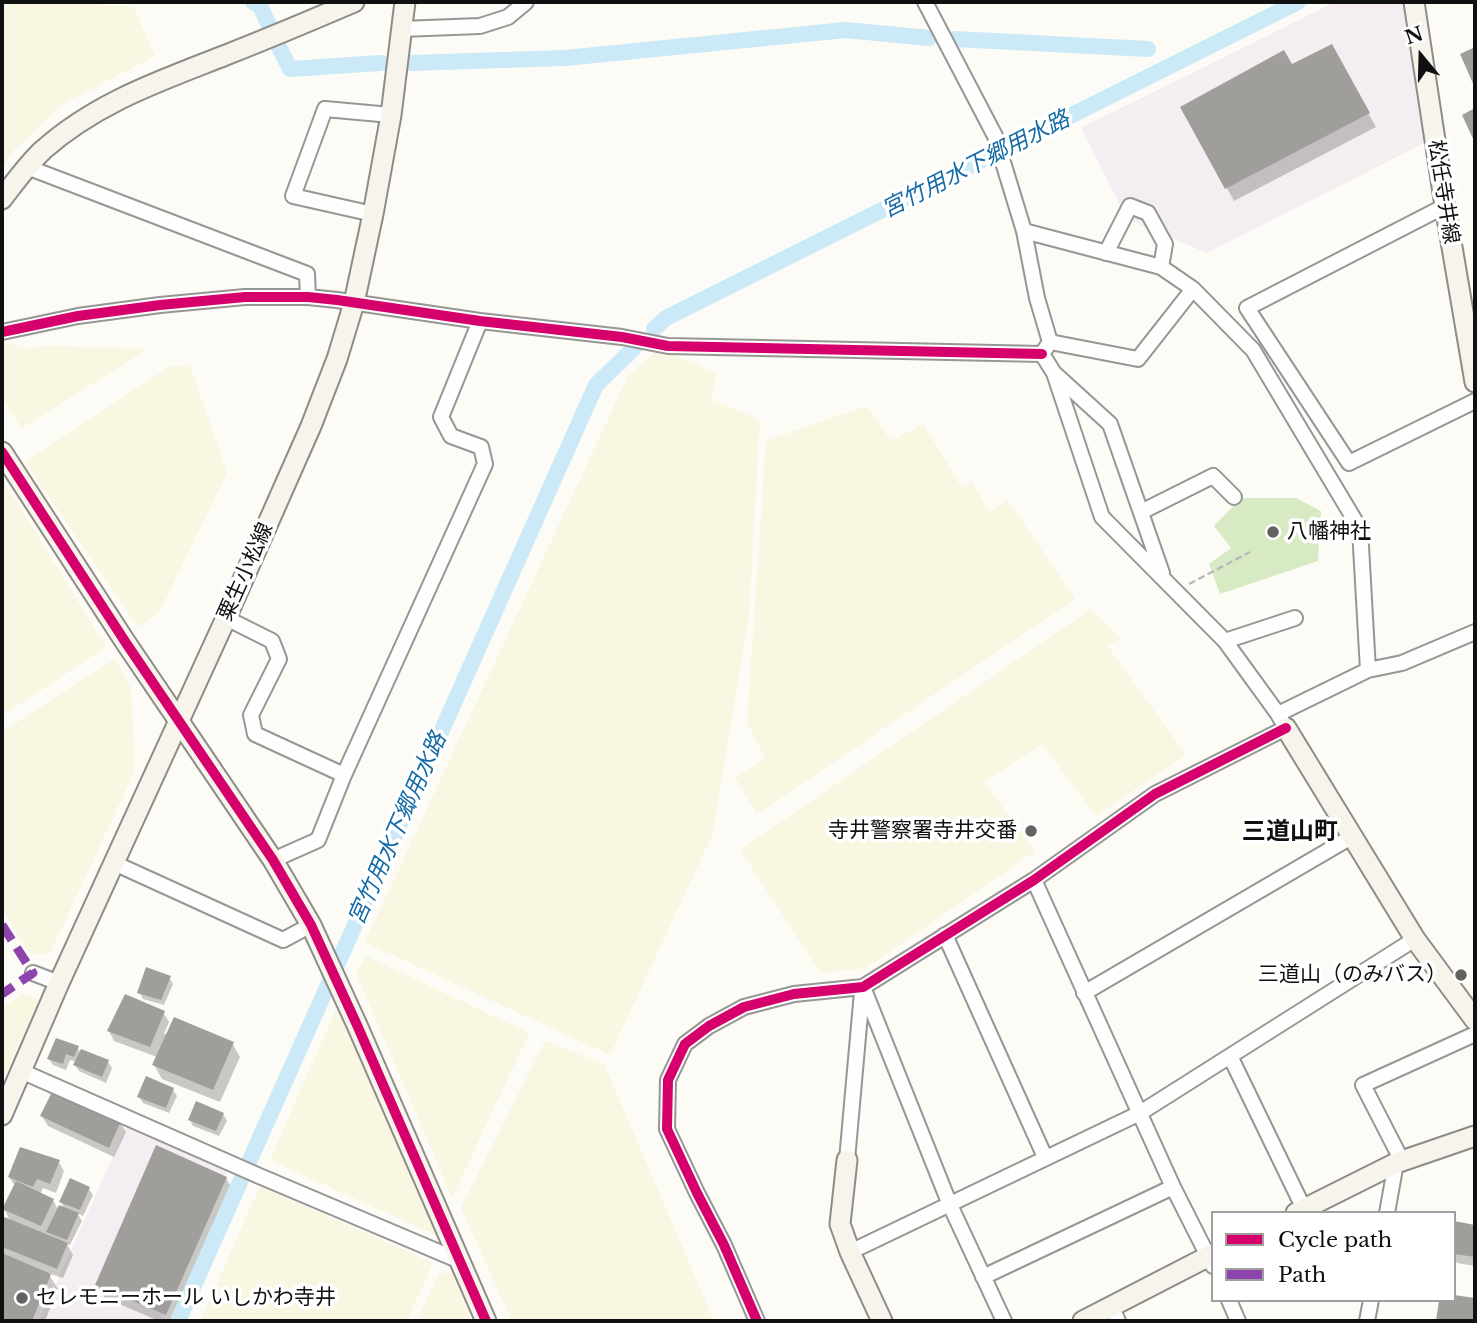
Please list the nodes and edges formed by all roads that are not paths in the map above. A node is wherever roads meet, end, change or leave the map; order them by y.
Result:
1 (355, 2) edge
2 (405, 2) edge
3 (526, 2) edge
4 (925, 2) edge
5 (942, 2) edge
6 (1414, 2) edge
7 (934, 17) junction
8 (401, 29) junction
9 (391, 115) junction
10 (27, 167) junction
11 (2, 199) edge
12 (1445, 206) junction
13 (373, 214) junction
14 (1024, 232) junction
15 (1105, 253) junction
16 (1161, 267) junction
17 (1193, 289) junction
18 (308, 297) junction
19 (354, 303) junction
20 (480, 321) junction
21 (2, 332) edge
22 (1046, 348) junction
23 (1054, 373) junction
24 (1475, 382) edge
25 (1475, 401) edge
26 (2, 452) edge
27 (1234, 497) dead end
28 (1141, 512) junction
29 (1163, 578) junction
30 (226, 618) junction
31 (1295, 618) dead end
32 (1475, 632) edge
33 (1225, 641) junction
34 (1368, 670) junction
35 (178, 720) junction
36 (1282, 721) junction
37 (344, 775) junction
38 (1353, 836) junction
39 (273, 860) junction
40 (114, 863) junction
41 (1034, 880) junction
42 (311, 925) junction
43 (945, 935) junction
44 (1415, 939) junction
45 (33, 973) dead end
46 (59, 983) junction
47 (863, 987) junction
48 (1084, 993) junction
49 (1475, 1020) edge
50 (1475, 1034) edge
51 (1230, 1056) junction
52 (21, 1071) junction
53 (1140, 1113) junction
54 (2, 1115) edge
55 (1475, 1136) edge
56 (1045, 1157) junction
57 (847, 1160) joint
58 (1399, 1162) junction
59 (1172, 1187) junction
60 (950, 1205) junction
61 (1300, 1211) edge
62 (1387, 1211) edge
63 (850, 1252) junction
64 (1211, 1258) edge
65 (460, 1261) junction
66 (983, 1278) junction
67 (1230, 1302) edge
68 (1371, 1302) edge
69 (1115, 1314) edge
70 (486, 1321) edge
71 (757, 1321) edge
72 (882, 1321) edge
73 (1004, 1321) edge
74 (1083, 1321) edge
75 (1238, 1321) edge
76 (1367, 1321) edge

1 - 10 street
2 - 8 street, 粟生小松線
3 - 8 street
4 - 7 street
5 - 7 street
6 - 12 street, 松任寺井線
7 - 14 street
8 - 9 street, 粟生小松線
9 - 13 street, 粟生小松線
9 - 13 street
10 - 11 street
10 - 18 street
12 - 24 street, 松任寺井線
12 - 25 street
13 - 19 street, 粟生小松線
14 - 15 street
14 - 22 street
15 - 16 street
15 - 16 street
16 - 17 street
17 - 22 street
17 - 34 street
18 - 19 street
18 - 21 street
19 - 20 street
19 - 30 street, 粟生小松線
20 - 22 street
20 - 37 street
22 - 23 street
23 - 28 street
23 - 29 street
26 - 35 street
27 - 28 street
28 - 29 street
29 - 33 street
30 - 35 street, 粟生小松線
30 - 37 street
31 - 33 street
32 - 34 street
33 - 36 street
34 - 36 street
35 - 39 street
35 - 40 street, 粟生小松線
36 - 38 street
36 - 41 street
37 - 39 street
38 - 44 street
38 - 48 street
39 - 42 street
40 - 42 street
40 - 46 street, 粟生小松線
41 - 43 street
41 - 48 street
42 - 65 street
43 - 47 street
43 - 56 street
44 - 49 street
44 - 51 street
45 - 46 street
46 - 52 street, 粟生小松線
47 - 57 street
47 - 60 street
47 - 71 street
48 - 53 street
50 - 58 street
51 - 53 street
51 - 61 street
52 - 54 street, 粟生小松線
52 - 65 street
53 - 56 street
53 - 59 street
55 - 58 street
56 - 60 street
57 - 63 street
58 - 61 street
58 - 62 street
59 - 64 street
59 - 66 street
60 - 63 street
60 - 66 street
63 - 72 street
64 - 69 street
65 - 70 street
66 - 73 street
67 - 75 street
68 - 76 street
69 - 74 street

